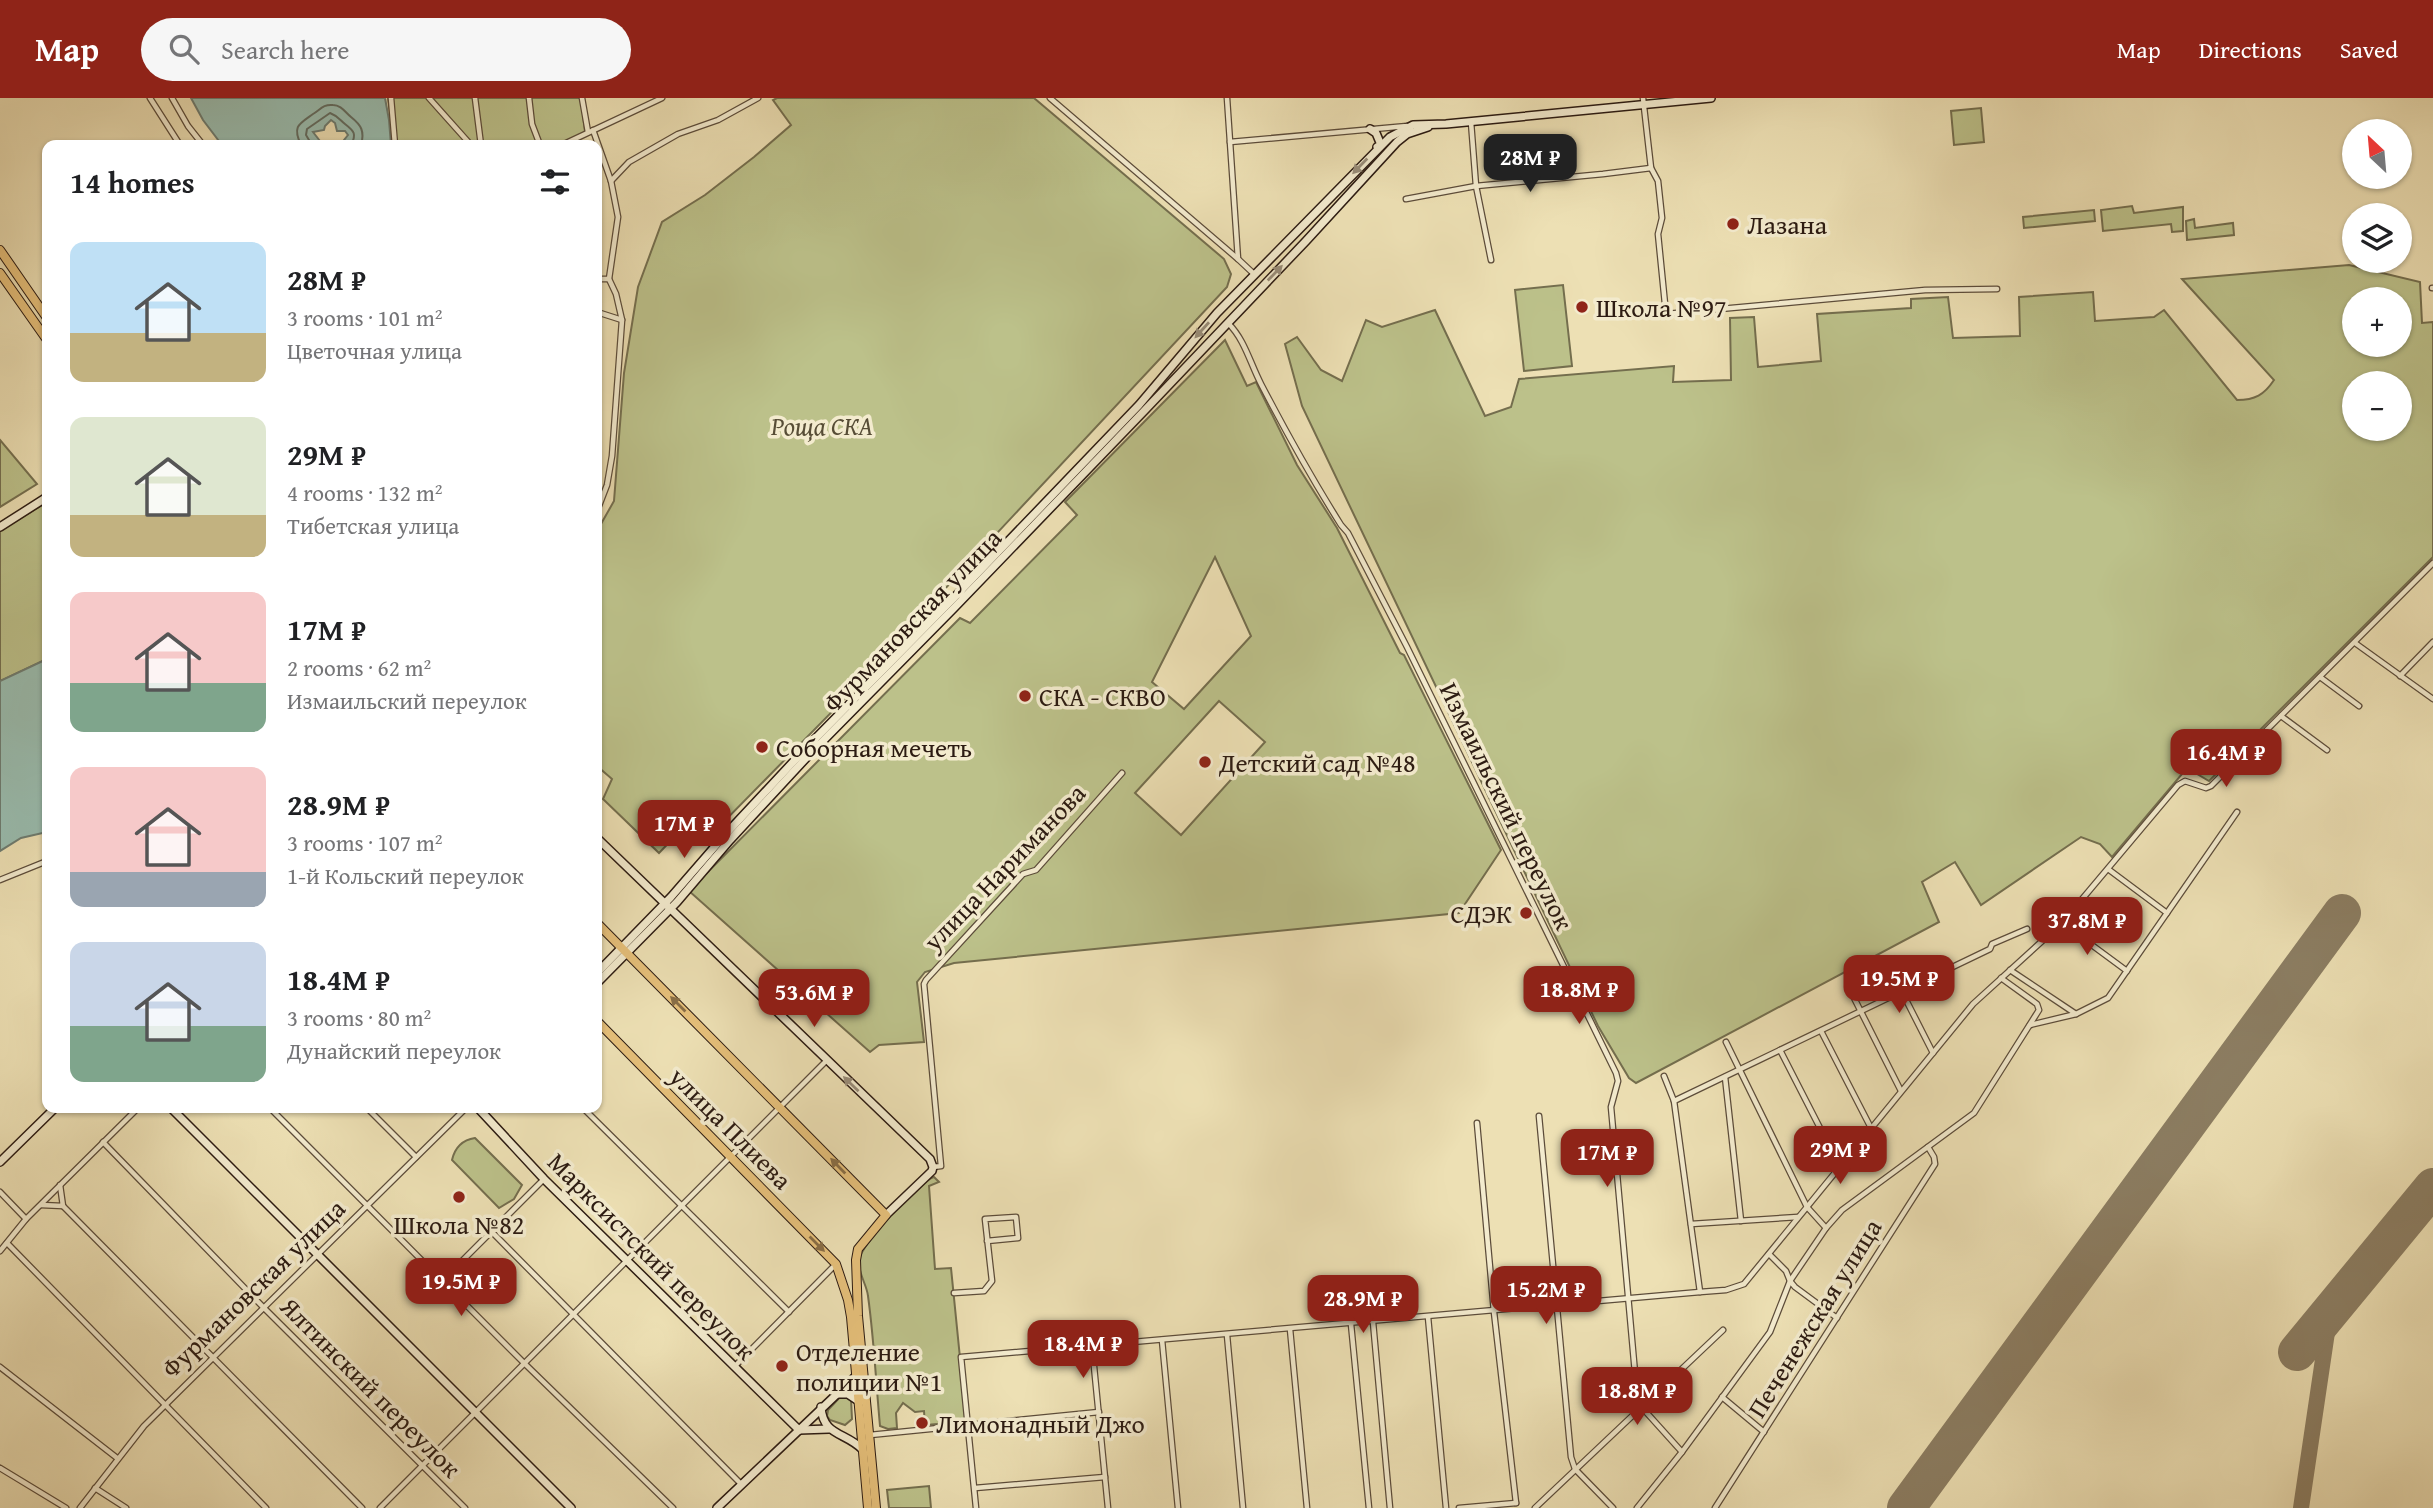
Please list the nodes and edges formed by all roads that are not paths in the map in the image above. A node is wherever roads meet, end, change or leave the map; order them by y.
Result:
1 (150, 98) edge
2 (172, 98) edge
3 (391, 98) edge
4 (429, 98) edge
5 (475, 98) edge
6 (529, 98) edge
7 (582, 98) edge
8 (640, 98) edge
9 (662, 98) edge
10 (758, 98) edge
11 (1050, 98) edge
12 (1227, 98) edge
13 (1711, 98) edge
14 (1644, 101) edge
15 (641, 106) junction
16 (1471, 121) junction
17 (1446, 124) junction
18 (1413, 125) junction
19 (1370, 130) junction
20 (590, 131) junction
21 (177, 140) edge
22 (199, 140) edge
23 (395, 140) edge
24 (467, 140) edge
25 (480, 140) edge
26 (538, 140) edge
27 (572, 140) edge
28 (594, 140) edge
29 (1230, 142) junction
30 (1378, 148) junction
31 (602, 160) edge
32 (1651, 168) junction
33 (611, 181) junction
34 (1476, 186) junction
35 (1406, 199) dead end
36 (1296, 231) junction
37 (1306, 241) junction
38 (0, 250) edge
39 (1238, 259) junction
40 (1491, 260) dead end
41 (0, 272) edge
42 (1254, 274) junction
43 (602, 279) edge
44 (609, 279) junction
45 (1997, 289) dead end
46 (42, 311) edge
47 (1217, 313) junction
48 (602, 314) edge
49 (622, 320) junction
50 (1227, 322) junction
51 (42, 333) edge
52 (1142, 407) junction
53 (602, 498) edge
54 (42, 500) edge
55 (0, 527) edge
56 (2433, 563) edge
57 (2433, 642) edge
58 (2355, 643) junction
59 (2400, 676) junction
60 (2320, 677) junction
61 (2433, 699) edge
62 (2358, 706) dead end
63 (2281, 716) junction
64 (2327, 750) dead end
65 (1122, 773) dead end
66 (2237, 812) dead end
67 (602, 843) edge
68 (42, 863) edge
69 (2108, 869) junction
70 (0, 880) edge
71 (666, 906) junction
72 (2167, 913) junction
73 (2062, 923) junction
74 (602, 928) edge
75 (2027, 929) dead end
76 (624, 950) junction
77 (1893, 965) dead end
78 (602, 970) edge
79 (2010, 970) junction
80 (2127, 971) junction
81 (602, 977) edge
82 (2001, 978) junction
83 (1851, 992) dead end
84 (1902, 992) junction
85 (1861, 1011) junction
86 (2076, 1014) junction
87 (602, 1026) edge
88 (2029, 1026) junction
89 (1821, 1031) junction
90 (1726, 1042) dead end
91 (1780, 1050) junction
92 (1933, 1053) junction
93 (827, 1060) junction
94 (1738, 1070) junction
95 (1664, 1076) dead end
96 (1726, 1077) junction
97 (1902, 1091) junction
98 (1674, 1101) junction
99 (780, 1107) junction
100 (50, 1113) edge
101 (133, 1113) edge
102 (176, 1113) edge
103 (275, 1113) edge
104 (372, 1113) edge
105 (461, 1113) edge
106 (483, 1113) edge
107 (588, 1113) edge
108 (1539, 1116) dead end
109 (1477, 1123) dead end
110 (1871, 1128) junction
111 (103, 1142) junction
112 (1928, 1147) junction
113 (416, 1157) junction
114 (731, 1157) junction
115 (0, 1162) edge
116 (933, 1167) junction
117 (1840, 1167) junction
118 (544, 1179) junction
119 (60, 1185) junction
120 (0, 1192) edge
121 (40, 1205) junction
122 (63, 1206) junction
123 (367, 1206) junction
124 (683, 1206) junction
125 (1807, 1207) junction
126 (886, 1215) junction
127 (1798, 1217) junction
128 (26, 1219) junction
129 (1741, 1221) junction
130 (1692, 1224) junction
131 (1826, 1228) junction
132 (492, 1232) junction
133 (987, 1241) junction
134 (7, 1243) junction
135 (0, 1251) edge
136 (1769, 1254) junction
137 (318, 1255) junction
138 (627, 1261) junction
139 (836, 1264) junction
140 (1790, 1280) junction
141 (442, 1281) junction
142 (1700, 1292) junction
143 (954, 1293) dead end
144 (1630, 1299) junction
145 (1557, 1306) junction
146 (264, 1308) junction
147 (789, 1312) junction
148 (1494, 1312) junction
149 (573, 1315) junction
150 (1428, 1317) junction
151 (1837, 1318) junction
152 (1373, 1322) junction
153 (1351, 1324) junction
154 (1290, 1329) junction
155 (1723, 1330) dead end
156 (1227, 1335) junction
157 (1162, 1340) junction
158 (1092, 1346) junction
159 (213, 1358) junction
160 (524, 1363) junction
161 (0, 1367) edge
162 (733, 1368) junction
163 (856, 1376) junction
164 (836, 1394) junction
165 (1722, 1397) junction
166 (858, 1400) junction
167 (164, 1404) junction
168 (1642, 1405) junction
169 (821, 1407) junction
170 (475, 1412) junction
171 (1099, 1412) junction
172 (868, 1416) junction
173 (968, 1425) junction
174 (829, 1429) junction
175 (799, 1430) junction
176 (864, 1433) junction
177 (1764, 1433) junction
178 (846, 1437) junction
179 (862, 1449) junction
180 (1682, 1452) junction
181 (117, 1458) junction
182 (424, 1465) junction
183 (0, 1468) edge
184 (1575, 1469) junction
185 (1105, 1477) junction
186 (743, 1486) junction
187 (95, 1488) junction
188 (975, 1488) junction
189 (1516, 1503) junction
190 (66, 1508) edge
191 (80, 1508) edge
192 (126, 1508) edge
193 (266, 1508) edge
194 (362, 1508) edge
195 (380, 1508) edge
196 (465, 1508) edge
197 (571, 1508) edge
198 (673, 1508) edge
199 (717, 1508) edge
200 (868, 1508) edge
201 (876, 1508) edge
202 (976, 1508) edge
203 (1108, 1508) edge
204 (1178, 1508) edge
205 (1243, 1508) edge
206 (1307, 1508) edge
207 (1368, 1508) edge
208 (1390, 1508) edge
209 (1446, 1508) edge
210 (1459, 1508) edge
211 (1520, 1508) edge
212 (1535, 1508) edge
213 (1613, 1508) edge
214 (1637, 1508) edge
215 (1715, 1508) edge

1 - 21 street
2 - 22 street
3 - 23 street
4 - 24 street
5 - 25 street
6 - 26 street
7 - 20 street
8 - 15 street
9 - 15 street
10 - 33 street
11 - 39 street
12 - 29 street
13 - 14 main road
14 - 16 main road
14 - 32 street
15 - 20 street
16 - 17 main road
16 - 34 street
17 - 18 main road
17 - 37 main road
18 - 19 street
18 - 30 main road
19 - 29 street
19 - 30 main road
20 - 27 street
20 - 28 street
29 - 39 street
30 -> 36 main road
31 - 33 street
32 - 34 street
32 - 45 street
33 - 44 street
34 - 35 street
34 - 40 street
36 - 37 main road
36 - 42 main road
50 -> 37 main road
38 - 46 main road
39 - 42 street
41 - 51 main road
42 - 47 main road
43 - 44 street
44 - 49 street
47 - 50 main road
47 -> 52 main road
48 - 49 street
49 - 53 street
50 - 52 main road
50 - 144 street, Измаильский переулок
52 - 71 main road, Фурмановская улица
54 - 55 main road
56 - 58 street
57 - 59 street
58 - 59 street
58 - 60 street
59 - 61 street
60 - 62 street
60 - 63 street
63 - 64 street
63 - 69 street
65 - 116 street, улица Нариманова
66 - 72 street
67 - 71 main road
68 - 70 street
69 - 72 street
69 - 73 street
71 - 76 main road, Фурмановская улица
71 - 93 main road
72 - 80 street
73 - 79 street
73 - 80 street
74 - 76 main road
75 - 84 street
76 - 78 main road, Фурмановская улица
76 - 81 main road, Фурмановская улица
99 -> 76 main road
77 - 84 street
79 - 82 street
79 - 86 street
80 - 86 street
82 - 88 street
82 - 92 street
83 - 85 street
84 - 85 street
84 - 92 street
85 - 89 street
85 - 97 street
86 - 88 street
87 - 114 main road, улица Плиева
88 - 112 street
89 - 91 street
89 - 110 street
90 - 94 street
91 - 94 street
91 - 117 street
92 - 97 street
93 - 99 street
116 -> 93 main road
94 - 96 street
94 - 125 street
95 - 98 street
96 - 98 street
96 - 129 street
97 - 110 street
98 - 130 street
99 - 114 street
126 -> 99 main road
100 - 115 main road
101 - 111 street
102 - 137 main road
103 - 123 street
104 - 113 street
105 - 113 street, Фурмановская улица
106 - 118 main road, Марксистский переулок
107 - 124 street
108 - 145 street
109 - 148 street
110 - 117 street
111 - 119 street
111 - 146 street, Ялтинский переулок
112 - 131 street
112 - 151 street, Печенежская улица
113 - 123 street, Фурмановская улица
114 - 124 street
114 -> 139 main road, улица Плиева
116 - 126 main road
117 - 125 street
118 - 132 street
118 - 138 main road, Марксистский переулок
119 - 121 street
119 - 122 street
120 - 128 street
121 - 122 street
121 - 128 street
122 - 159 street
123 - 137 street, Фурмановская улица
123 - 141 street
124 - 138 street
124 - 147 street
125 - 127 street
125 - 131 street
126 - 172 main road
127 - 129 street
127 - 136 street
128 - 134 street
129 - 130 street
130 - 142 street
131 - 140 street
132 - 141 street
132 - 149 street
133 - 133 street
133 - 143 street
134 - 135 street
134 - 167 street
136 - 140 street
136 - 142 street
137 - 146 street, Фурмановская улица
137 - 170 main road
138 - 149 street
138 - 162 main road, Марксистский переулок
139 - 147 street
139 - 163 main road
140 - 151 street
140 - 165 street
141 - 160 street
142 - 144 street
144 - 145 street
144 - 168 street, Измаильский переулок
145 - 148 street
145 - 184 street
146 - 159 street, Фурмановская улица
146 - 182 street, Ялтинский переулок
147 - 162 street
148 - 150 street
148 - 189 street
149 - 160 street
149 - 186 street
150 - 152 street
150 - 209 street
151 - 177 street, Печенежская улица
152 - 153 street
152 - 208 street
153 - 154 street
153 - 207 street
154 - 156 street
154 - 206 street
155 - 168 street
156 - 157 street
156 - 205 street
157 - 158 street
157 - 204 street
158 - 171 street
158 - 173 street
159 - 167 street, Фурмановская улица
159 - 194 street
160 - 170 street
160 - 198 street
161 - 181 street
162 - 175 main road, Марксистский переулок
163 - 164 main road
163 - 166 main road
164 - 166 main road
164 - 169 main road
165 - 177 street
165 - 180 street
166 - 172 main road
166 - 176 main road
167 - 181 street, Фурмановская улица
167 - 193 street
168 - 180 street, Измаильский переулок
168 - 184 street
169 - 174 main road
169 - 175 main road
170 - 182 street
170 - 197 main road
171 - 173 street
171 - 185 street
172 - 176 main road
173 - 176 street
173 - 188 street
174 - 175 main road
174 - 178 main road
175 - 186 main road
176 - 178 main road
176 - 179 main road
176 - 201 main road
177 - 215 street, Печенежская улица
178 - 179 main road
179 - 200 main road
180 - 214 street
181 - 187 street, Фурмановская улица
182 - 195 street
182 - 196 street, Ялтинский переулок
183 - 190 street
184 - 212 street
184 - 213 street
185 - 188 street
185 - 203 street
186 - 199 main road
187 - 191 street, Фурмановская улица
187 - 192 street
188 - 202 street
189 - 210 street
189 - 211 street

